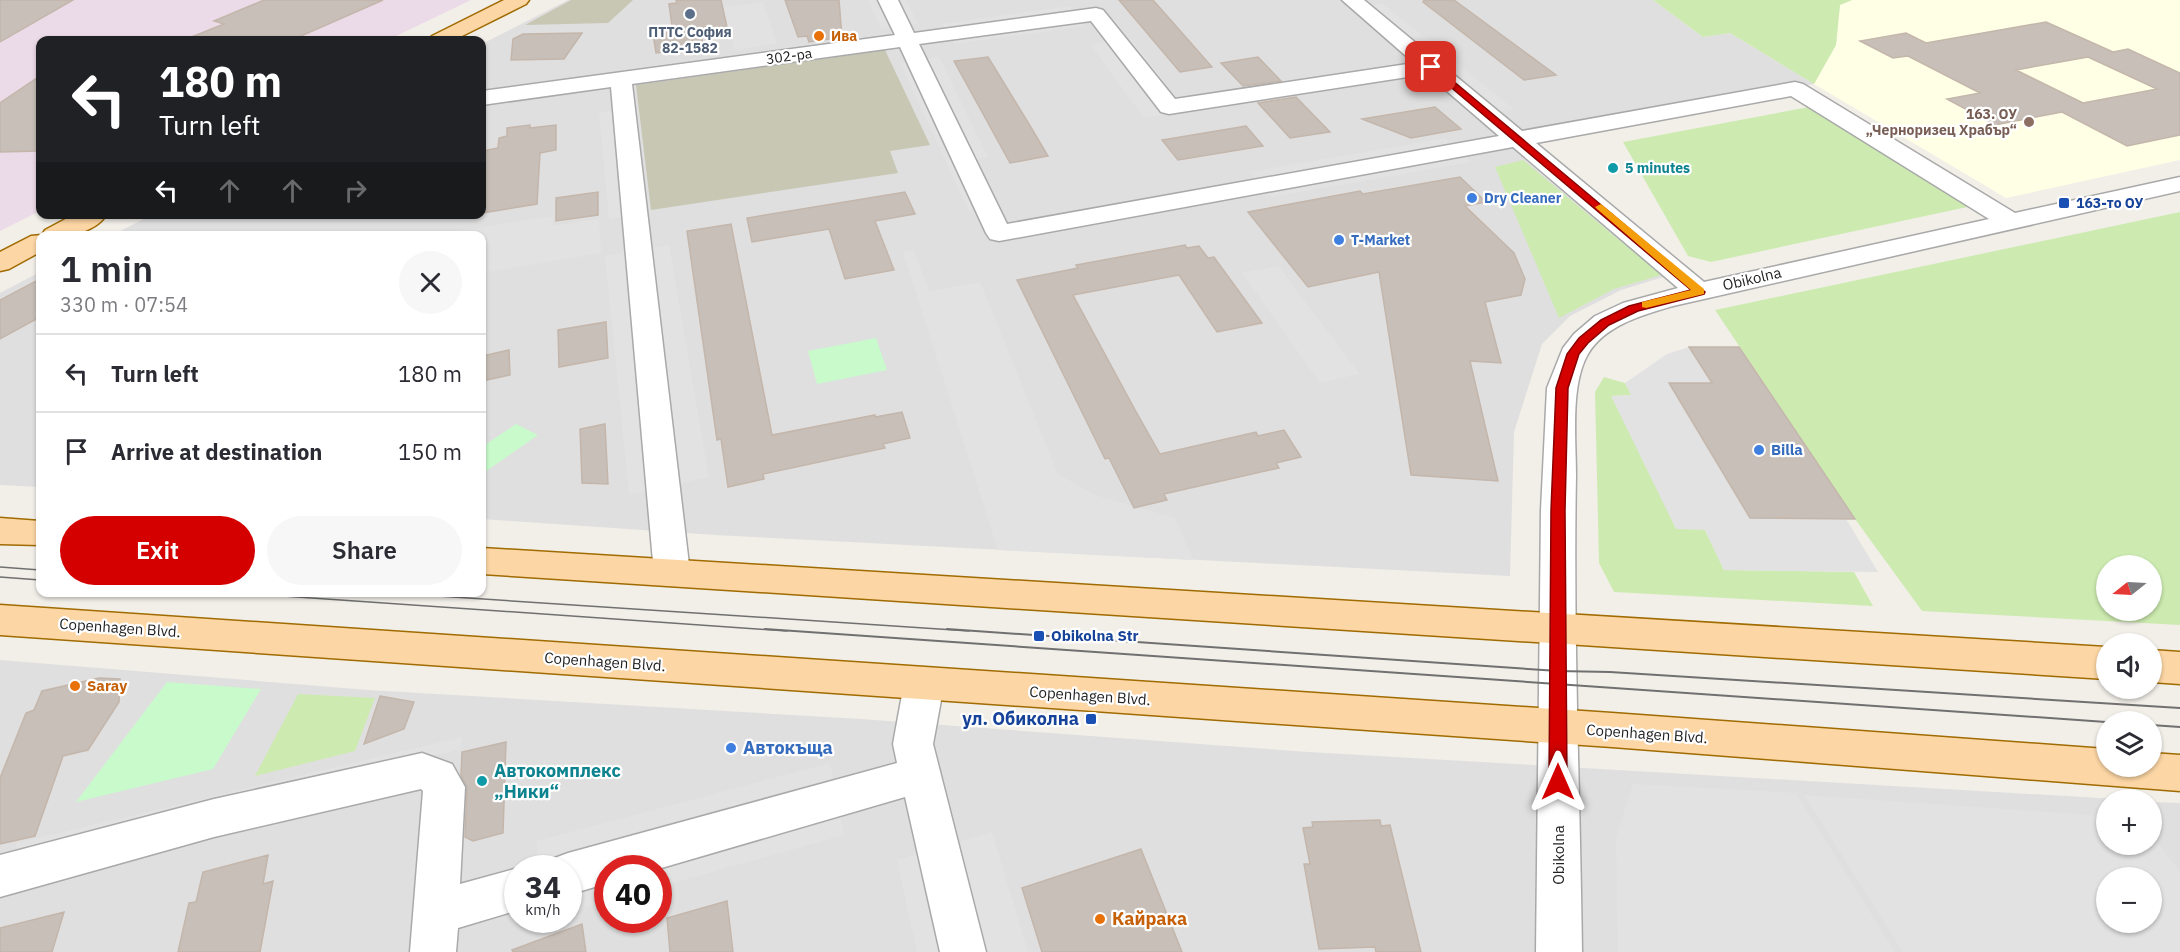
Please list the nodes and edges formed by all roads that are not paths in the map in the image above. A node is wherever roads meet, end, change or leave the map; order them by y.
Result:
1 (519, 0) edge
2 (888, 0) edge
3 (1352, 0) edge
4 (447, 36) edge
5 (907, 40) junction
6 (1431, 67) junction
7 (621, 79) junction
8 (486, 97) edge
9 (1519, 139) junction
10 (2180, 184) edge
11 (86, 219) edge
12 (2010, 220) junction
13 (63, 231) edge
14 (36, 244) edge
15 (0, 263) edge
16 (1700, 292) junction
17 (0, 531) edge
18 (36, 533) edge
19 (486, 561) edge
20 (672, 573) junction
21 (3, 626) edge
22 (1558, 627) junction
23 (2096, 662) edge
24 (2162, 667) edge
25 (2180, 668) edge
26 (924, 684) junction
27 (1558, 728) junction
28 (2180, 773) edge
29 (919, 775) junction
30 (582, 870) edge
31 (0, 876) edge
32 (504, 895) edge
33 (435, 932) edge
34 (963, 952) edge
35 (1559, 952) edge

1 - 4 main road
2 - 5 street
3 - 6 street
5 - 6 street, 302-ра
5 - 7 street, 302-ра
5 - 9 street
6 - 9 street
7 - 8 street, 302-ра
7 - 20 street
9 - 12 street
9 - 16 street
10 - 12 street, Obikolna
11 - 13 main road
12 - 16 street, Obikolna
14 - 15 main road
16 - 22 street, Obikolna
17 - 18 main road
19 - 20 main road
20 - 22 main road
21 - 26 main road, Copenhagen Blvd.
22 - 23 main road
22 - 27 street, Obikolna
24 - 25 main road
26 - 27 main road, Copenhagen Blvd.
26 - 29 street
27 - 28 main road, Copenhagen Blvd.
27 - 35 street, Obikolna
29 - 30 street
29 - 34 street
31 - 33 street
32 - 33 street

